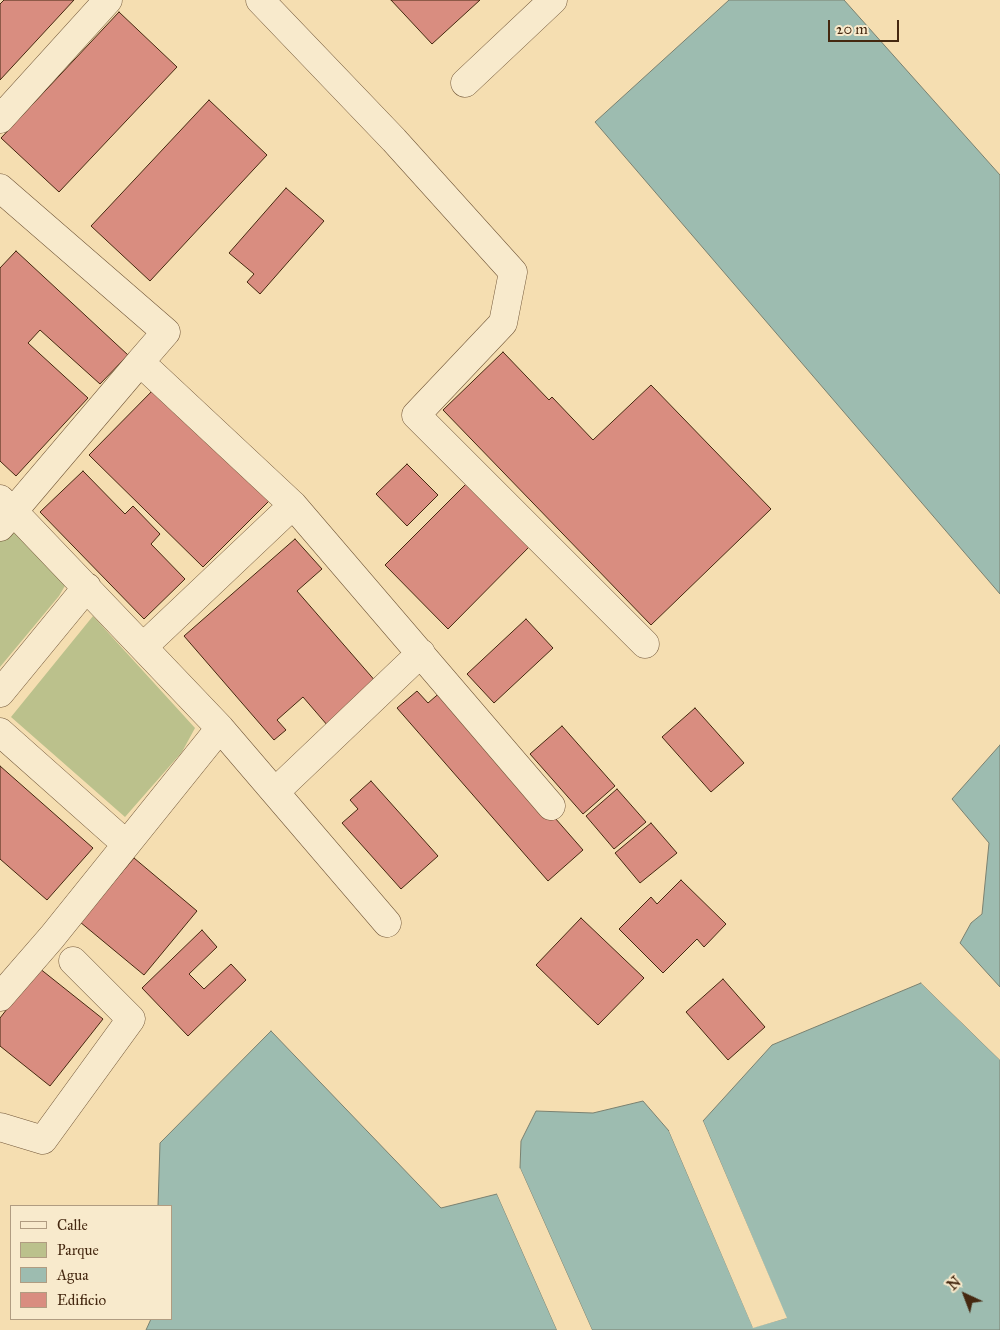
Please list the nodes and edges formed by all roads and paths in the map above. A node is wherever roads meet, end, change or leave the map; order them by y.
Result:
1 (108, 0) edge
2 (260, 0) edge
3 (553, 0) edge
4 (465, 83) dead end
5 (0, 119) edge
6 (0, 188) edge
7 (140, 362) junction
8 (293, 505) junction
9 (4, 512) edge
10 (87, 587) junction
11 (645, 644) dead end
12 (143, 647) junction
13 (421, 653) junction
14 (0, 693) edge
15 (220, 728) junction
16 (0, 732) edge
17 (275, 792) junction
18 (551, 806) dead end
19 (126, 844) junction
20 (387, 923) dead end
21 (73, 961) dead end
22 (0, 997) edge
23 (0, 1127) edge

1 - 5 lane
2 - 11 lane
3 - 4 lane
6 - 7 lane
7 - 8 lane
7 - 9 lane
8 - 12 lane
8 - 13 lane
9 - 10 lane
10 - 12 lane
10 - 14 lane
12 - 15 lane
13 - 17 lane
13 - 18 lane
15 - 17 lane
15 - 19 lane
16 - 19 lane
17 - 20 lane
19 - 22 lane
21 - 23 lane

